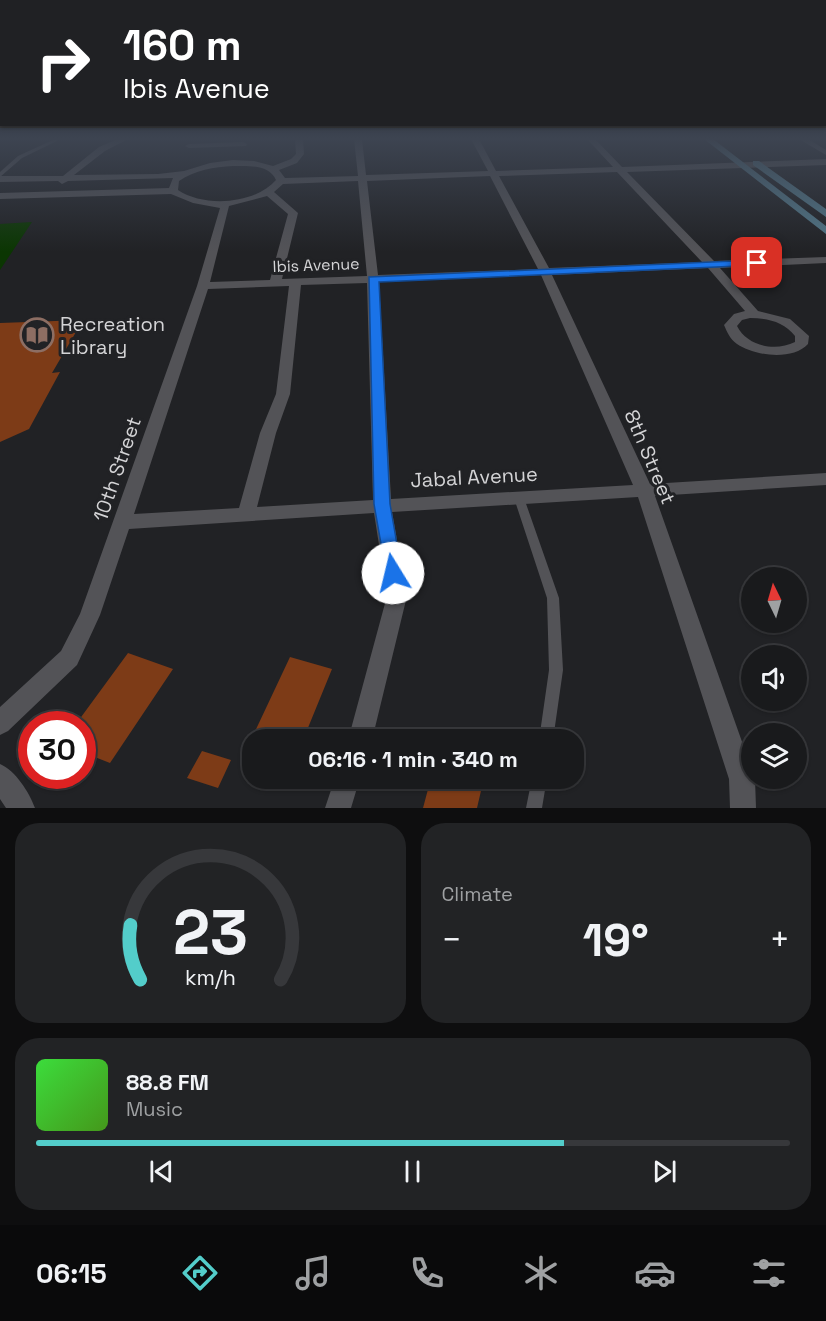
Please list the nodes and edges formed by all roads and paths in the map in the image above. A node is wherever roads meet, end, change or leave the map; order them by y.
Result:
1 (0, 177) edge
2 (66, 177) edge
3 (160, 177) edge
4 (180, 177) edge
5 (280, 177) edge
6 (406, 177) edge
7 (494, 177) edge
8 (629, 177) edge
9 (758, 177) edge
10 (774, 177) edge
11 (364, 178) junction
12 (63, 179) junction
13 (281, 181) junction
14 (173, 191) junction
15 (268, 192) junction
16 (50, 195) junction
17 (0, 196) edge
18 (220, 203) junction
19 (826, 214) edge
20 (826, 231) edge
21 (826, 260) edge
22 (711, 265) junction
23 (545, 272) junction
24 (373, 279) junction
25 (295, 282) junction
26 (274, 283) junction
27 (203, 286) junction
28 (754, 314) junction
29 (826, 479) edge
30 (645, 492) junction
31 (519, 498) junction
32 (382, 504) junction
33 (246, 513) junction
34 (123, 522) junction
35 (0, 723) edge
36 (363, 729) edge
37 (548, 729) edge
38 (0, 777) edge
39 (344, 789) edge
40 (538, 789) edge
41 (22, 808) edge
42 (338, 808) edge
43 (534, 808) edge
44 (743, 808) edge

1 - 12 street
2 - 12 street
3 - 12 street
4 - 14 street
5 - 13 street
6 - 11 street
7 - 23 street, 8th Street
8 - 22 street
9 - 20 main road
10 - 19 main road
11 - 13 street
11 - 24 street
12 - 16 street
13 - 15 street
14 - 16 street
14 - 18 street
15 - 18 street
15 - 26 street
16 - 17 street
18 - 27 street, 10th Street
21 - 22 street, Ibis Avenue
22 - 23 street, Ibis Avenue
22 - 28 street
23 - 24 street, Ibis Avenue
23 - 30 street, 8th Street
24 - 25 street, Ibis Avenue
24 - 32 street
25 - 26 street, Ibis Avenue
25 - 33 street
26 - 27 street, Ibis Avenue
27 - 34 street, 10th Street
28 - 28 street
29 - 30 street, Jabal Avenue
30 - 31 street, Jabal Avenue
30 - 44 street, 8th Street
31 - 32 street, Jabal Avenue
31 - 37 lane
32 - 33 street, Jabal Avenue
32 - 36 street
33 - 34 street, Jabal Avenue
34 - 35 street, 10th Street
38 - 41 street
39 - 42 street
40 - 43 lane

